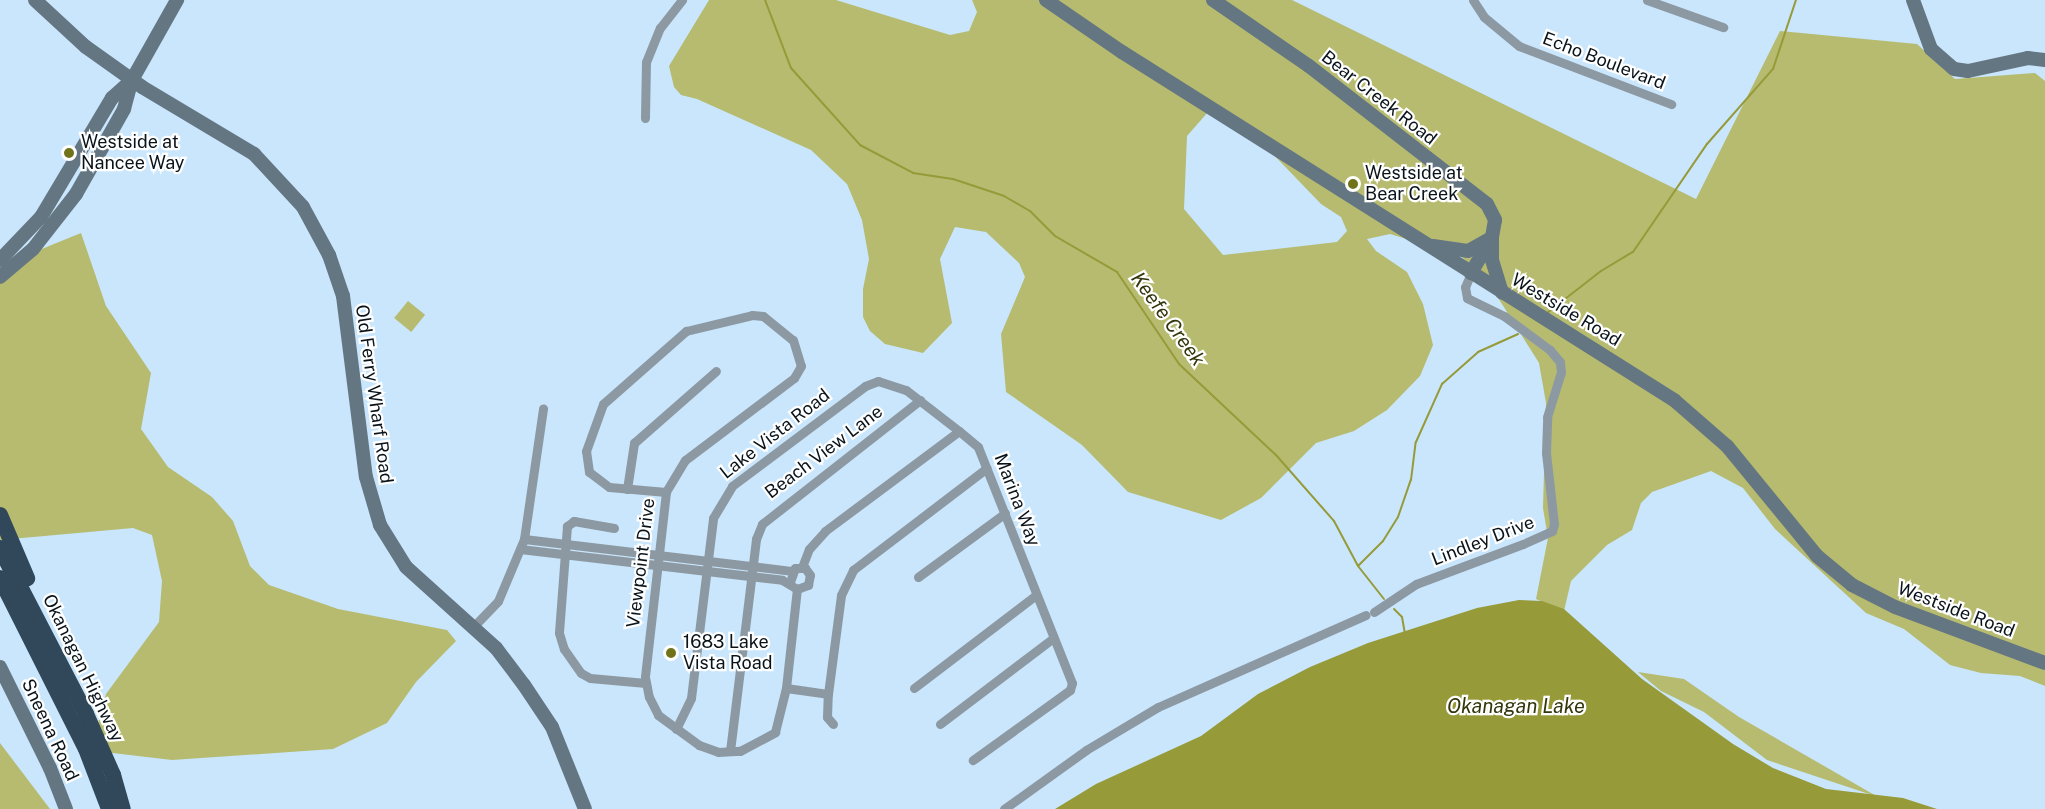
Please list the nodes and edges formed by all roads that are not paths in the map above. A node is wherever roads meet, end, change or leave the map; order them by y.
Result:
1 (35, 0) edge
2 (177, 0) edge
3 (682, 0) edge
4 (1046, 0) edge
5 (1213, 0) edge
6 (1473, 0) edge
7 (1647, 0) edge
8 (1913, 0) edge
9 (50, 5) edge
10 (1724, 27) dead end
11 (2045, 60) edge
12 (132, 80) junction
13 (1671, 104) dead end
14 (645, 118) dead end
15 (1492, 237) junction
16 (1423, 244) junction
17 (0, 260) edge
18 (1471, 273) junction
19 (0, 277) edge
20 (1502, 293) junction
21 (716, 371) dead end
22 (920, 400) junction
23 (543, 408) dead end
24 (959, 430) junction
25 (987, 468) junction
26 (627, 489) junction
27 (666, 492) junction
28 (1005, 513) junction
29 (0, 515) edge
30 (614, 528) dead end
31 (522, 544) junction
32 (0, 548) edge
33 (566, 549) junction
34 (658, 561) junction
35 (708, 567) junction
36 (802, 567) junction
37 (791, 571) junction
38 (752, 572) junction
39 (918, 577) dead end
40 (0, 578) edge
41 (794, 586) junction
42 (1036, 595) junction
43 (0, 604) edge
44 (473, 627) junction
45 (1052, 639) junction
46 (2045, 663) edge
47 (0, 667) edge
48 (646, 683) junction
49 (786, 688) junction
50 (914, 688) dead end
51 (828, 694) junction
52 (78, 718) junction
53 (833, 724) dead end
54 (940, 724) dead end
55 (676, 729) junction
56 (730, 751) junction
57 (973, 760) dead end
58 (66, 809) edge
59 (109, 809) edge
60 (123, 809) edge
61 (585, 809) edge
62 (1004, 809) edge

1 - 9 main road, Old Ferry Wharf Road
2 - 12 main road
3 - 14 street
4 - 16 main road, Westside Road
5 - 15 main road, Bear Creek Road
6 - 13 street, Echo Boulevard
7 - 10 street
8 - 11 main road
9 - 12 main road, Old Ferry Wharf Road
12 - 17 main road
12 - 19 main road
12 - 44 main road, Old Ferry Wharf Road
15 - 16 main road
15 - 18 main road
15 - 20 main road, Bear Creek Road
16 - 18 main road, Westside Road
18 - 20 main road, Westside Road
18 - 62 street, Lindley Drive
20 - 46 main road, Westside Road
21 - 26 street
22 - 24 street, Lake Vista Road
22 - 35 street, Lake Vista Road
22 - 38 street, Beach View Lane
23 - 31 street
24 - 25 street, Marina Way
24 - 36 street
25 - 28 street, Marina Way
25 - 51 street
26 - 27 street
26 - 27 street, Viewpoint Drive
27 - 34 street, Viewpoint Drive
28 - 39 street
28 - 42 street, Marina Way
29 - 52 highway
30 - 33 street
31 - 33 street
31 - 44 street
32 - 52 highway, Okanagan Highway
33 - 34 street
33 - 48 street
34 - 35 street
34 - 48 street, Viewpoint Drive
35 - 38 street
35 - 55 street, Lake Vista Road
36 - 37 street
36 - 41 street
37 - 38 street
37 - 41 street
38 - 41 street
38 - 56 street, Beach View Lane
40 - 52 highway, Okanagan Highway
41 - 49 street
42 - 45 street, Marina Way
42 - 50 street
43 - 52 highway
44 - 61 main road, Old Ferry Wharf Road
45 - 54 street
45 - 57 street, Marina Way
47 - 58 main road, Sneena Road
48 - 55 street, Viewpoint Drive
49 - 51 street
49 - 56 street
51 - 53 street
52 - 59 highway, Okanagan Highway
52 - 60 highway, Okanagan Highway
55 - 56 street

